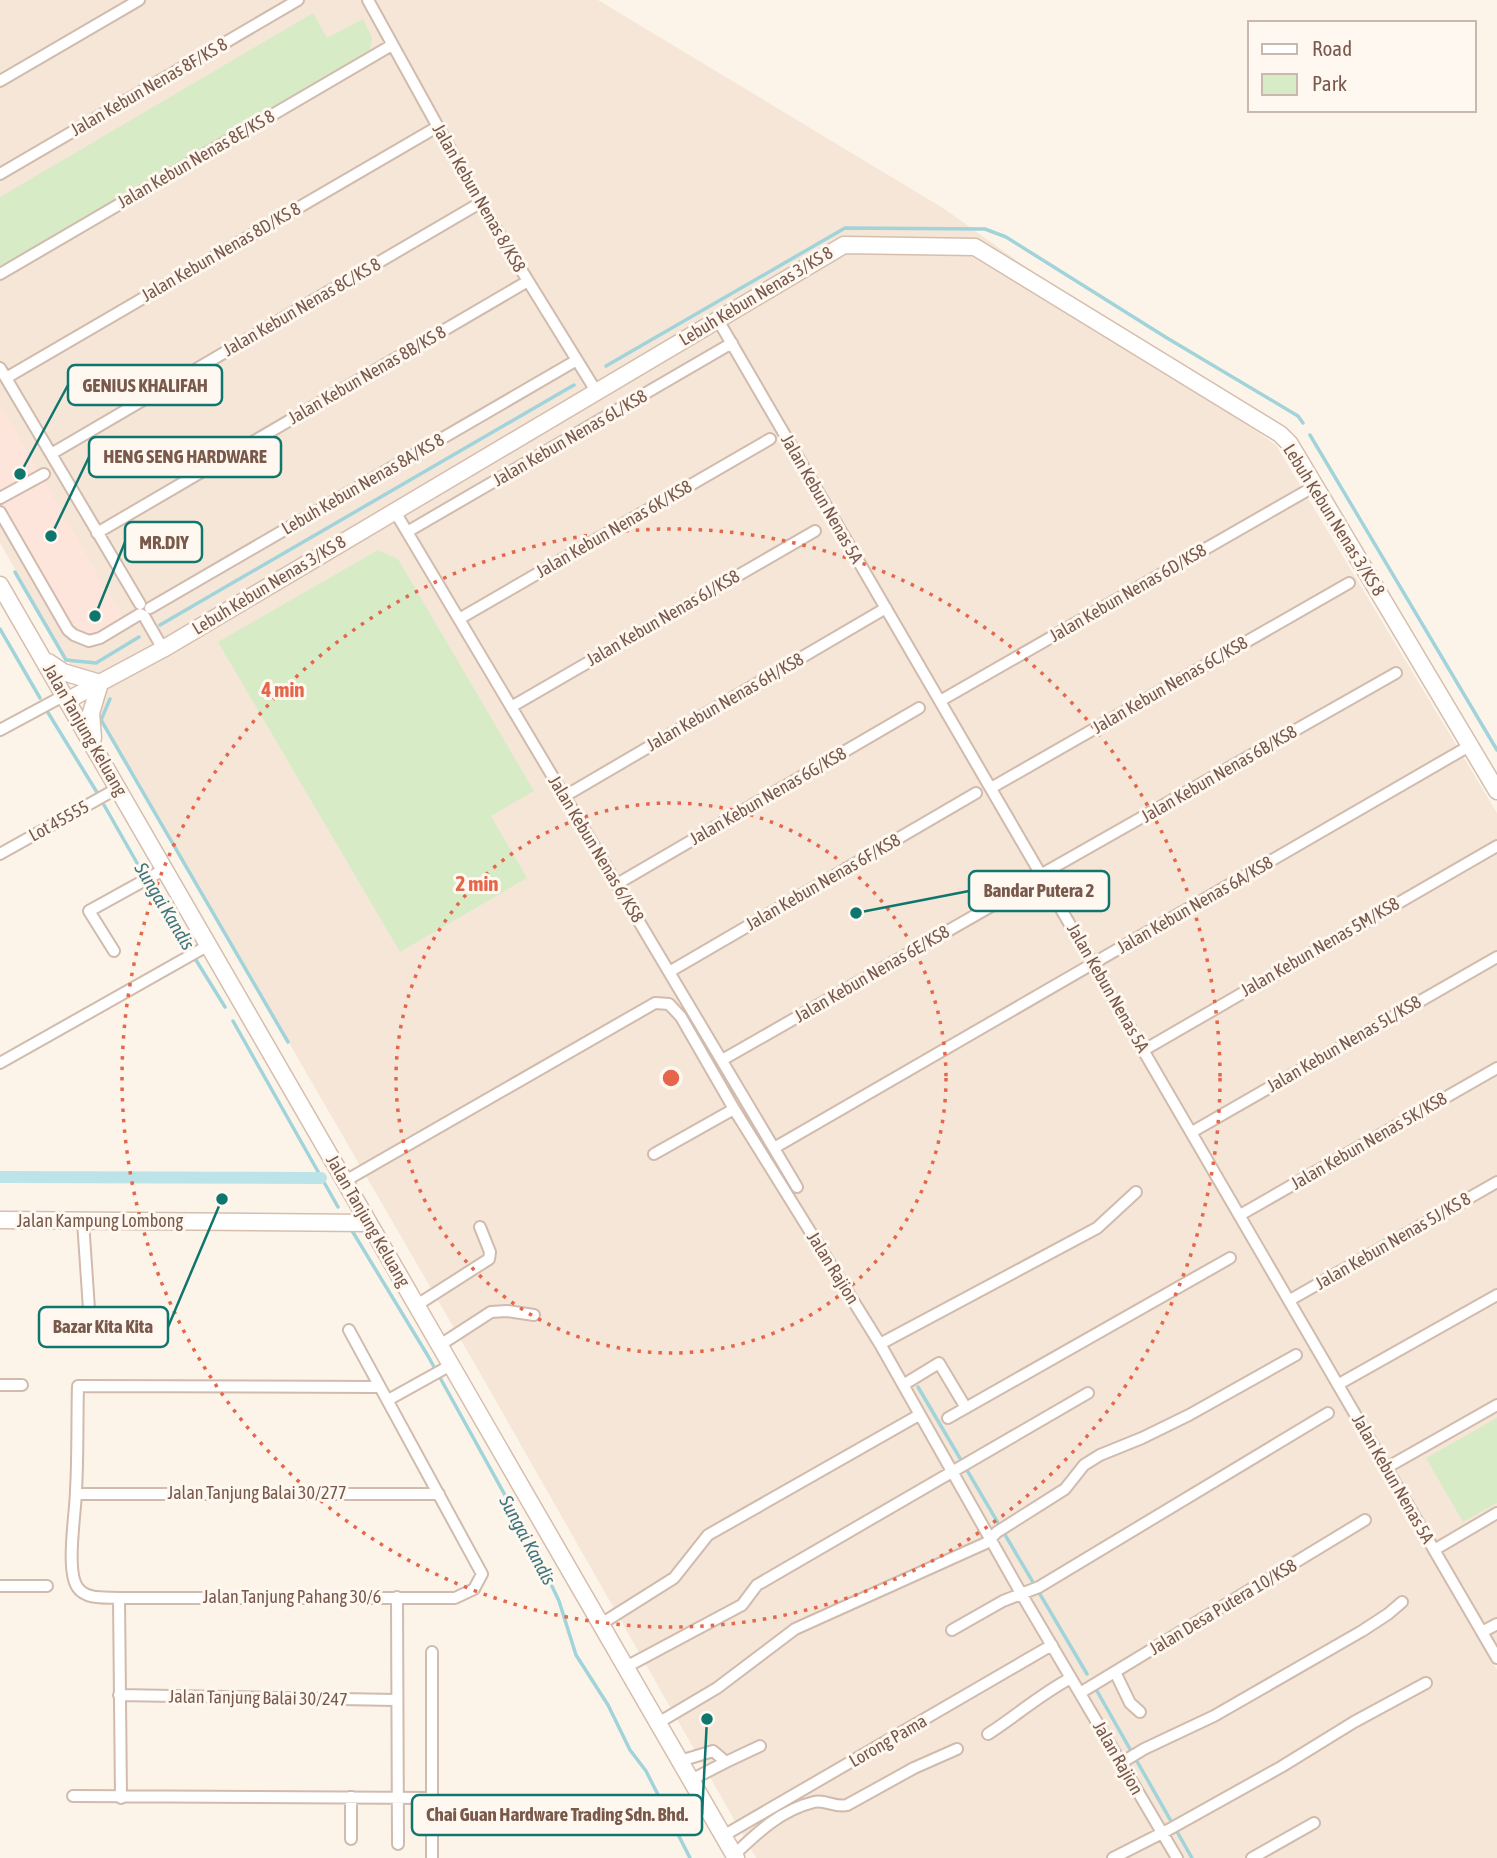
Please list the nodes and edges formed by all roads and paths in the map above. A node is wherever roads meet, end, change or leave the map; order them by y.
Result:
1 (139, 0) edge
2 (298, 0) edge
3 (368, 0) edge
4 (392, 45) junction
5 (0, 81) edge
6 (436, 127) junction
7 (0, 174) edge
8 (480, 203) junction
9 (0, 274) edge
10 (528, 281) junction
11 (718, 320) junction
12 (732, 343) junction
13 (577, 360) junction
14 (3, 373) edge
15 (596, 391) junction
16 (770, 439) dead end
17 (51, 454) junction
18 (44, 474) dead end
19 (1315, 486) junction
20 (0, 498) edge
21 (394, 510) junction
22 (0, 512) edge
23 (815, 531) dead end
24 (407, 532) junction
25 (97, 533) junction
26 (1349, 583) dead end
27 (0, 584) edge
28 (886, 608) junction
29 (145, 609) junction
30 (459, 619) junction
31 (163, 649) junction
32 (44, 658) junction
33 (1396, 673) dead end
34 (100, 683) junction
35 (66, 698) junction
36 (940, 701) junction
37 (511, 707) junction
38 (919, 708) dead end
39 (0, 730) edge
40 (1471, 746) junction
41 (95, 749) junction
42 (118, 788) junction
43 (991, 788) junction
44 (1497, 791) edge
45 (976, 793) dead end
46 (565, 796) junction
47 (1497, 845) edge
48 (0, 854) edge
49 (1042, 874) junction
50 (152, 875) junction
51 (617, 884) junction
52 (1023, 888) dead end
53 (207, 946) junction
54 (114, 951) dead end
55 (1497, 957) edge
56 (1093, 963) junction
57 (669, 972) junction
58 (1144, 1050) junction
59 (722, 1060) junction
60 (0, 1063) edge
61 (1497, 1068) edge
62 (734, 1109) junction
63 (1192, 1132) junction
64 (774, 1148) junction
65 (654, 1154) dead end
66 (345, 1181) junction
67 (1497, 1182) edge
68 (797, 1187) dead end
69 (1136, 1192) dead end
70 (1240, 1215) junction
71 (0, 1220) edge
72 (83, 1220) junction
73 (369, 1223) junction
74 (480, 1227) dead end
75 (1230, 1258) dead end
76 (1497, 1294) edge
77 (1290, 1300) junction
78 (417, 1305) junction
79 (534, 1315) dead end
80 (90, 1324) dead end
81 (349, 1330) dead end
82 (882, 1343) junction
83 (440, 1345) junction
84 (1296, 1355) dead end
85 (442, 1370) junction
86 (1339, 1384) junction
87 (0, 1385) edge
88 (22, 1385) dead end
89 (903, 1385) junction
90 (380, 1388) junction
91 (1088, 1393) dead end
92 (388, 1400) junction
93 (1497, 1405) edge
94 (966, 1408) junction
95 (1328, 1413) dead end
96 (915, 1417) junction
97 (948, 1418) dead end
98 (956, 1468) junction
99 (1386, 1468) junction
100 (76, 1494) junction
101 (439, 1494) junction
102 (1497, 1513) edge
103 (1366, 1520) dead end
104 (992, 1537) junction
105 (1434, 1550) junction
106 (0, 1586) edge
107 (47, 1586) dead end
108 (397, 1597) junction
109 (1017, 1597) junction
110 (118, 1598) junction
111 (1402, 1602) dead end
112 (609, 1619) junction
113 (1497, 1624) edge
114 (952, 1630) dead end
115 (1482, 1632) junction
116 (1049, 1647) junction
117 (432, 1652) dead end
118 (1497, 1658) edge
119 (630, 1665) junction
120 (1115, 1672) junction
121 (1071, 1678) junction
122 (1426, 1683) dead end
123 (1080, 1693) junction
124 (119, 1695) junction
125 (396, 1700) junction
126 (1140, 1712) dead end
127 (661, 1721) junction
128 (988, 1734) dead end
129 (760, 1746) dead end
130 (957, 1749) dead end
131 (680, 1761) junction
132 (1124, 1761) junction
133 (726, 1762) junction
134 (691, 1780) junction
135 (73, 1796) dead end
136 (351, 1797) junction
137 (398, 1797) junction
138 (121, 1798) junction
139 (432, 1798) junction
140 (1314, 1823) dead end
141 (731, 1832) junction
142 (1157, 1835) junction
143 (351, 1839) dead end
144 (398, 1844) dead end
145 (735, 1856) edge
146 (432, 1858) edge
147 (1113, 1858) edge
148 (1177, 1858) edge
149 (1252, 1858) edge

1 - 5 street
2 - 7 street, Jalan Kebun Nenas 8F/KS 8
3 - 4 street, Jalan Kebun Nenas 8/KS8
4 - 6 street, Jalan Kebun Nenas 8/KS8
4 - 9 street, Jalan Kebun Nenas 8E/KS 8
6 - 8 street, Jalan Kebun Nenas 8/KS8
6 - 14 street, Jalan Kebun Nenas 8D/KS 8
8 - 10 street, Jalan Kebun Nenas 8/KS8
8 - 17 street, Jalan Kebun Nenas 8C/KS 8
10 - 13 street, Jalan Kebun Nenas 8/KS8
10 - 25 street, Jalan Kebun Nenas 8B/KS 8
11 - 12 street, Jalan Kebun Nenas 5A
11 - 15 street, Lebuh Kebun Nenas 3/KS 8
11 - 19 street, Lebuh Kebun Nenas 3/KS 8
12 - 24 street, Jalan Kebun Nenas 6L/KS8
12 - 28 street, Jalan Kebun Nenas 5A
13 - 15 street, Jalan Kebun Nenas 8/KS8
13 - 29 street, Lebuh Kebun Nenas 8A/KS 8
14 - 17 street
15 - 21 street, Lebuh Kebun Nenas 3/KS 8
16 - 30 street, Jalan Kebun Nenas 6K/KS8
17 - 25 street
18 - 20 street
19 - 36 street, Jalan Kebun Nenas 6D/KS8
19 - 40 street, Lebuh Kebun Nenas 3/KS 8
21 - 24 street, Jalan Kebun Nenas 6/KS8
21 - 31 street, Lebuh Kebun Nenas 3/KS 8
22 - 29 street, Lebuh Kebun Nenas 8A/KS 8
23 - 37 street, Jalan Kebun Nenas 6J/KS8
24 - 30 street, Jalan Kebun Nenas 6/KS8
25 - 29 street
26 - 43 street, Jalan Kebun Nenas 6C/KS8
27 - 32 street, Jalan Tanjung Keluang
28 - 36 street, Jalan Kebun Nenas 5A
28 - 46 street, Jalan Kebun Nenas 6H/KS8
29 - 31 street
30 - 37 street, Jalan Kebun Nenas 6/KS8
31 - 34 street, Lebuh Kebun Nenas 3/KS 8
32 - 34 street
32 - 35 street, Jalan Tanjung Keluang
33 - 49 street, Jalan Kebun Nenas 6B/KS8
34 - 35 street, Lebuh Kebun Nenas 3/KS 8
34 - 41 street
35 - 39 street
35 - 41 street, Jalan Tanjung Keluang
36 - 43 street, Jalan Kebun Nenas 5A
37 - 46 street, Jalan Kebun Nenas 6/KS8
38 - 51 street, Jalan Kebun Nenas 6G/KS8
40 - 44 street, Lebuh Kebun Nenas 3/KS 8
40 - 56 street, Jalan Kebun Nenas 6A/KS8
41 - 42 street, Jalan Tanjung Keluang
42 - 48 street, Lot 45555
42 - 50 street, Jalan Tanjung Keluang
43 - 49 street, Jalan Kebun Nenas 5A
45 - 57 street, Jalan Kebun Nenas 6F/KS8
46 - 51 street, Jalan Kebun Nenas 6/KS8
47 - 58 street, Jalan Kebun Nenas 5M/KS8
49 - 56 street, Jalan Kebun Nenas 5A
50 - 53 street, Jalan Tanjung Keluang
50 - 54 street
51 - 57 street, Jalan Kebun Nenas 6/KS8
52 - 59 street, Jalan Kebun Nenas 6E/KS8
53 - 60 street
53 - 66 street, Jalan Tanjung Keluang
55 - 63 street, Jalan Kebun Nenas 5L/KS8
56 - 58 street, Jalan Kebun Nenas 5A
56 - 64 street, Jalan Kebun Nenas 6A/KS8
57 - 59 street, Jalan Kebun Nenas 6/KS8
58 - 63 street, Jalan Kebun Nenas 5A
59 - 64 street, Jalan Kebun Nenas 6/KS8
61 - 70 street, Jalan Kebun Nenas 5K/KS8
62 - 65 street
62 - 66 street, Jalan Rajion
62 - 82 street, Jalan Rajion
63 - 70 street, Jalan Kebun Nenas 5A
64 - 68 street, Jalan Kebun Nenas 6/KS8
66 - 73 street, Jalan Tanjung Keluang
67 - 77 street, Jalan Kebun Nenas 5J/KS 8
69 - 82 street
70 - 77 street, Jalan Kebun Nenas 5A
71 - 72 street, Jalan Kampung Lombong
72 - 73 street, Jalan Kampung Lombong
72 - 80 street
73 - 78 street, Jalan Tanjung Keluang
74 - 78 street
75 - 94 street
76 - 86 street
77 - 86 street, Jalan Kebun Nenas 5A
78 - 83 street, Jalan Tanjung Keluang
79 - 83 street
81 - 90 street
82 - 89 street, Jalan Rajion
83 - 85 street, Jalan Tanjung Keluang
84 - 104 street
85 - 92 street
85 - 112 street, Jalan Tanjung Keluang
86 - 99 street, Jalan Kebun Nenas 5A
87 - 88 street
89 - 94 street
89 - 96 street, Jalan Rajion
90 - 92 street
90 - 100 street
91 - 98 street
92 - 101 street
93 - 99 street
94 - 97 street
95 - 109 street
96 - 98 street, Jalan Rajion
96 - 112 street
98 - 104 street, Jalan Rajion
98 - 119 street
99 - 105 street, Jalan Kebun Nenas 5A
100 - 101 street, Jalan Tanjung Balai 30/277
100 - 110 street, Jalan Tanjung Pahang 30/6
101 - 108 street, Jalan Tanjung Pahang 30/6
102 - 105 street
103 - 120 street, Jalan Desa Putera 10/KS8
104 - 109 street, Jalan Rajion
104 - 127 street
105 - 115 street, Jalan Kebun Nenas 5A
106 - 107 street
108 - 110 street, Jalan Tanjung Pahang 30/6
108 - 125 street
109 - 114 street
109 - 116 street, Jalan Rajion
110 - 124 street
111 - 132 street
112 - 119 street, Jalan Tanjung Keluang
113 - 115 street
115 - 118 street, Jalan Kebun Nenas 5A
116 - 121 street, Jalan Rajion
116 - 141 street, Lorong Pama
117 - 139 street
119 - 127 street, Jalan Tanjung Keluang
120 - 123 street, Jalan Desa Putera 10/KS8
120 - 126 street
121 - 123 street, Jalan Rajion
121 - 128 street
122 - 142 street
123 - 132 street, Jalan Rajion
124 - 125 street, Jalan Tanjung Balai 30/247
124 - 138 street
125 - 137 street
127 - 131 street, Jalan Tanjung Keluang
129 - 133 street
130 - 145 street
131 - 133 street
131 - 134 street, Jalan Tanjung Keluang
132 - 142 street, Jalan Rajion
133 - 134 street
134 - 141 street, Jalan Tanjung Keluang
135 - 138 street
136 - 137 street
136 - 138 street
136 - 143 street
137 - 139 street
137 - 144 street
139 - 146 street
140 - 149 street
141 - 145 street, Jalan Tanjung Keluang
142 - 147 street
142 - 148 street, Jalan Rajion

